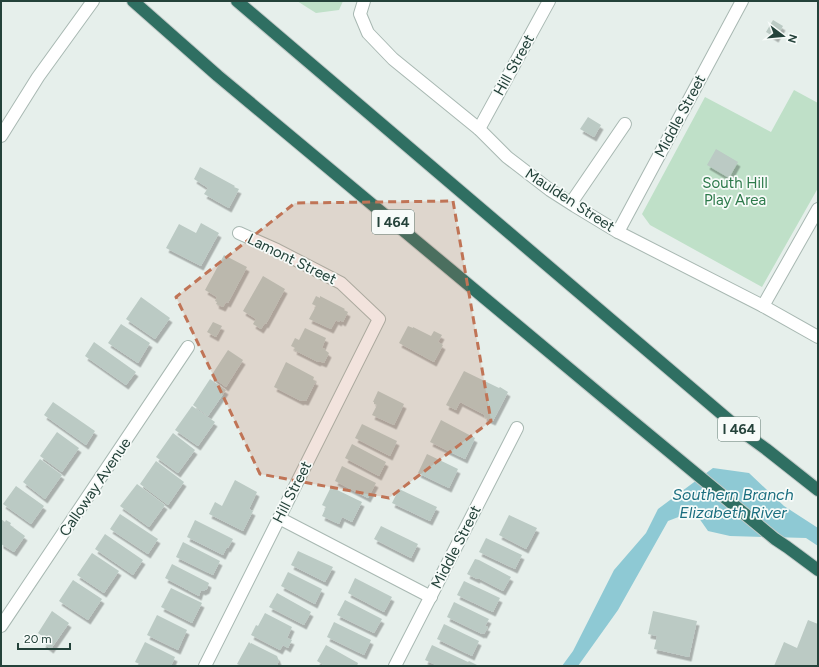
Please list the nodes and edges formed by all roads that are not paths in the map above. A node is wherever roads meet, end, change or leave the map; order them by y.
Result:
1 (93, 1) edge
2 (133, 1) edge
3 (237, 1) edge
4 (364, 1) edge
5 (549, 1) edge
6 (742, 1) edge
7 (625, 124) dead end
8 (479, 129) junction
9 (1, 136) edge
10 (571, 203) junction
11 (818, 209) edge
12 (618, 232) junction
13 (239, 233) dead end
14 (763, 306) junction
15 (378, 319) joint
16 (818, 337) edge
17 (188, 347) dead end
18 (517, 428) dead end
19 (818, 490) edge
20 (279, 518) junction
21 (818, 570) edge
22 (431, 597) junction
23 (1, 626) edge
24 (205, 666) edge
25 (396, 666) edge

1 - 9 street
2 - 21 highway, I 464
3 - 19 highway, I 464
4 - 8 street, Maulden Street
5 - 8 street, Hill Street
6 - 12 street, Middle Street
7 - 10 street
8 - 10 street, Maulden Street
10 - 12 street, Maulden Street
11 - 14 street
12 - 14 street, Maulden Street
13 - 15 street, Lamont Street
14 - 16 street, Maulden Street
15 - 20 street, Hill Street
17 - 23 street, Calloway Avenue
18 - 22 street, Middle Street
20 - 22 street
20 - 24 street, Hill Street
22 - 25 street, Middle Street

